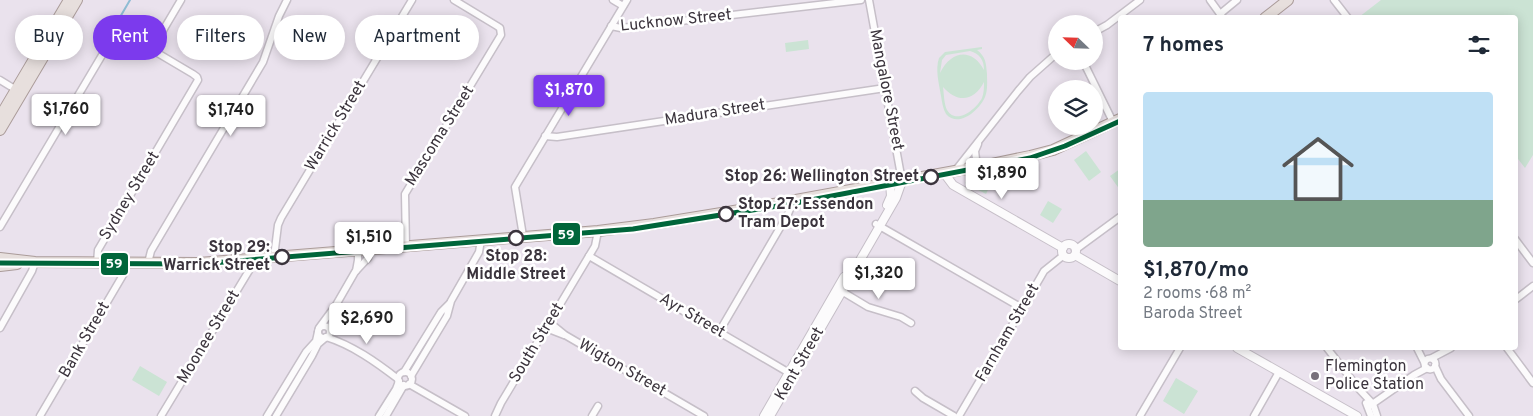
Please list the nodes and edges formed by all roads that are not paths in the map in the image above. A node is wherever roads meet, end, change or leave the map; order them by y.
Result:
1 (181, 0) edge
2 (287, 0) edge
3 (412, 0) edge
4 (454, 0) edge
5 (613, 0) edge
6 (861, 0) edge
7 (868, 0) edge
8 (1140, 0) edge
9 (1210, 0) edge
10 (1237, 0) edge
11 (1334, 0) edge
12 (1285, 1) edge
13 (69, 3) edge
14 (625, 3) edge
15 (1120, 15) edge
16 (1220, 15) edge
17 (1222, 15) edge
18 (1269, 15) edge
19 (1346, 15) edge
20 (1118, 17) edge
21 (167, 24) edge
22 (611, 26) junction
23 (1103, 27) edge
24 (167, 58) edge
25 (99, 60) edge
26 (1048, 61) edge
27 (1087, 70) edge
28 (0, 80) edge
29 (885, 88) junction
30 (19, 92) junction
31 (0, 117) edge
32 (1117, 121) edge
33 (0, 130) edge
34 (545, 136) junction
35 (978, 143) junction
36 (977, 168) junction
37 (949, 172) junction
38 (902, 181) junction
39 (890, 183) junction
40 (790, 202) junction
41 (1118, 219) edge
42 (878, 225) junction
43 (0, 227) edge
44 (598, 231) junction
45 (523, 236) junction
46 (480, 240) junction
47 (1518, 243) edge
48 (406, 247) junction
49 (370, 250) junction
50 (358, 251) junction
51 (1063, 252) junction
52 (1075, 252) junction
53 (589, 256) junction
54 (274, 257) junction
55 (0, 258) edge
56 (256, 259) junction
57 (35, 262) junction
58 (96, 262) junction
59 (125, 263) junction
60 (148, 263) junction
61 (1533, 263) edge
62 (0, 266) edge
63 (355, 272) junction
64 (1118, 280) edge
65 (1533, 286) edge
66 (840, 290) junction
67 (1518, 298) edge
68 (336, 305) junction
69 (1022, 308) junction
70 (549, 322) junction
71 (911, 324) dead end
72 (0, 328) edge
73 (546, 328) junction
74 (319, 330) junction
75 (330, 331) junction
76 (719, 332) junction
77 (565, 335) junction
78 (326, 337) junction
79 (344, 344) junction
80 (1179, 350) edge
81 (1240, 350) edge
82 (1329, 350) edge
83 (1418, 350) edge
84 (1449, 350) edge
85 (1508, 350) edge
86 (1429, 364) junction
87 (1279, 372) junction
88 (791, 374) junction
89 (405, 379) junction
90 (1533, 383) edge
91 (915, 391) dead end
92 (501, 402) junction
93 (598, 406) dead end
94 (1371, 406) junction
95 (272, 415) edge
96 (40, 416) edge
97 (161, 416) edge
98 (379, 416) edge
99 (386, 416) edge
100 (465, 416) edge
101 (491, 416) edge
102 (495, 416) edge
103 (592, 416) edge
104 (704, 416) edge
105 (764, 416) edge
106 (770, 416) edge
107 (954, 416) edge
108 (959, 416) edge
109 (1140, 416) edge
110 (1254, 416) edge
111 (1357, 416) edge
112 (1371, 416) edge
113 (1377, 416) edge
114 (1469, 416) edge

1 - 21 street
2 - 60 street
3 - 54 street, Warrick Street
4 - 48 street, Mascoma Street
5 - 14 street
6 - 22 street, Lucknow Street
7 - 29 street, Mangalore Street
8 - 15 street
9 - 16 street
10 - 17 street
11 - 19 street
12 - 18 main road
13 - 30 main road
14 - 22 street
20 - 23 street
22 - 34 street
24 - 58 street, Sydney Street
25 - 43 street
26 - 35 street
27 - 32 street
28 - 30 street
29 - 34 street, Madura Street
29 - 38 street, Mangalore Street
30 - 31 main road
30 - 33 main road
32 - 36 main road
34 - 45 street
35 - 36 street
35 - 37 street
36 - 37 main road
37 - 38 main road
37 - 51 street
38 - 39 main road
38 - 42 street, Kent Street
39 - 40 main road
39 - 42 street, Kent Street
40 - 44 main road
40 - 76 street
41 - 52 street
42 - 66 street, Kent Street
42 - 69 street
44 - 45 main road
44 - 53 street, South Street
45 - 46 main road
46 - 48 main road
46 - 89 street
47 - 61 street
48 - 49 main road
49 - 50 main road
49 - 63 street
50 - 54 main road
50 - 63 street
51 - 52 street
51 - 69 street, Farnham Street
52 - 64 street
53 - 70 street, South Street
53 - 76 street, Ayr Street
54 - 56 main road
55 - 57 main road
56 - 60 main road
56 - 97 street, Moonee Street
57 - 58 main road
57 - 62 main road
57 - 72 street
58 - 59 main road
59 - 60 main road
59 - 96 street, Bank Street
63 - 68 street
65 - 67 street
66 - 71 street
66 - 88 street, Kent Street
68 - 74 street
68 - 75 street
69 - 108 street, Farnham Street
70 - 73 street, South Street
70 - 77 street, Wigton Street
73 - 77 street, Wigton Street
73 - 92 street, South Street
74 - 75 street
74 - 78 street
74 - 95 street
75 - 78 street
75 - 79 street
76 - 88 street, Ayr Street
77 - 104 street, Wigton Street
78 - 79 street
78 - 95 street
79 - 89 street
80 - 109 street
81 - 87 street
82 - 94 street
83 - 86 street
84 - 86 street
85 - 90 street
86 - 94 street
86 - 114 street
87 - 110 street
87 - 111 street
88 - 105 street, Kent Street
88 - 106 street, Kent Street
89 - 98 street
89 - 99 street
89 - 100 street
91 - 107 street
92 - 101 street, South Street
92 - 102 street, South Street
93 - 103 street
94 - 112 street
94 - 113 street

